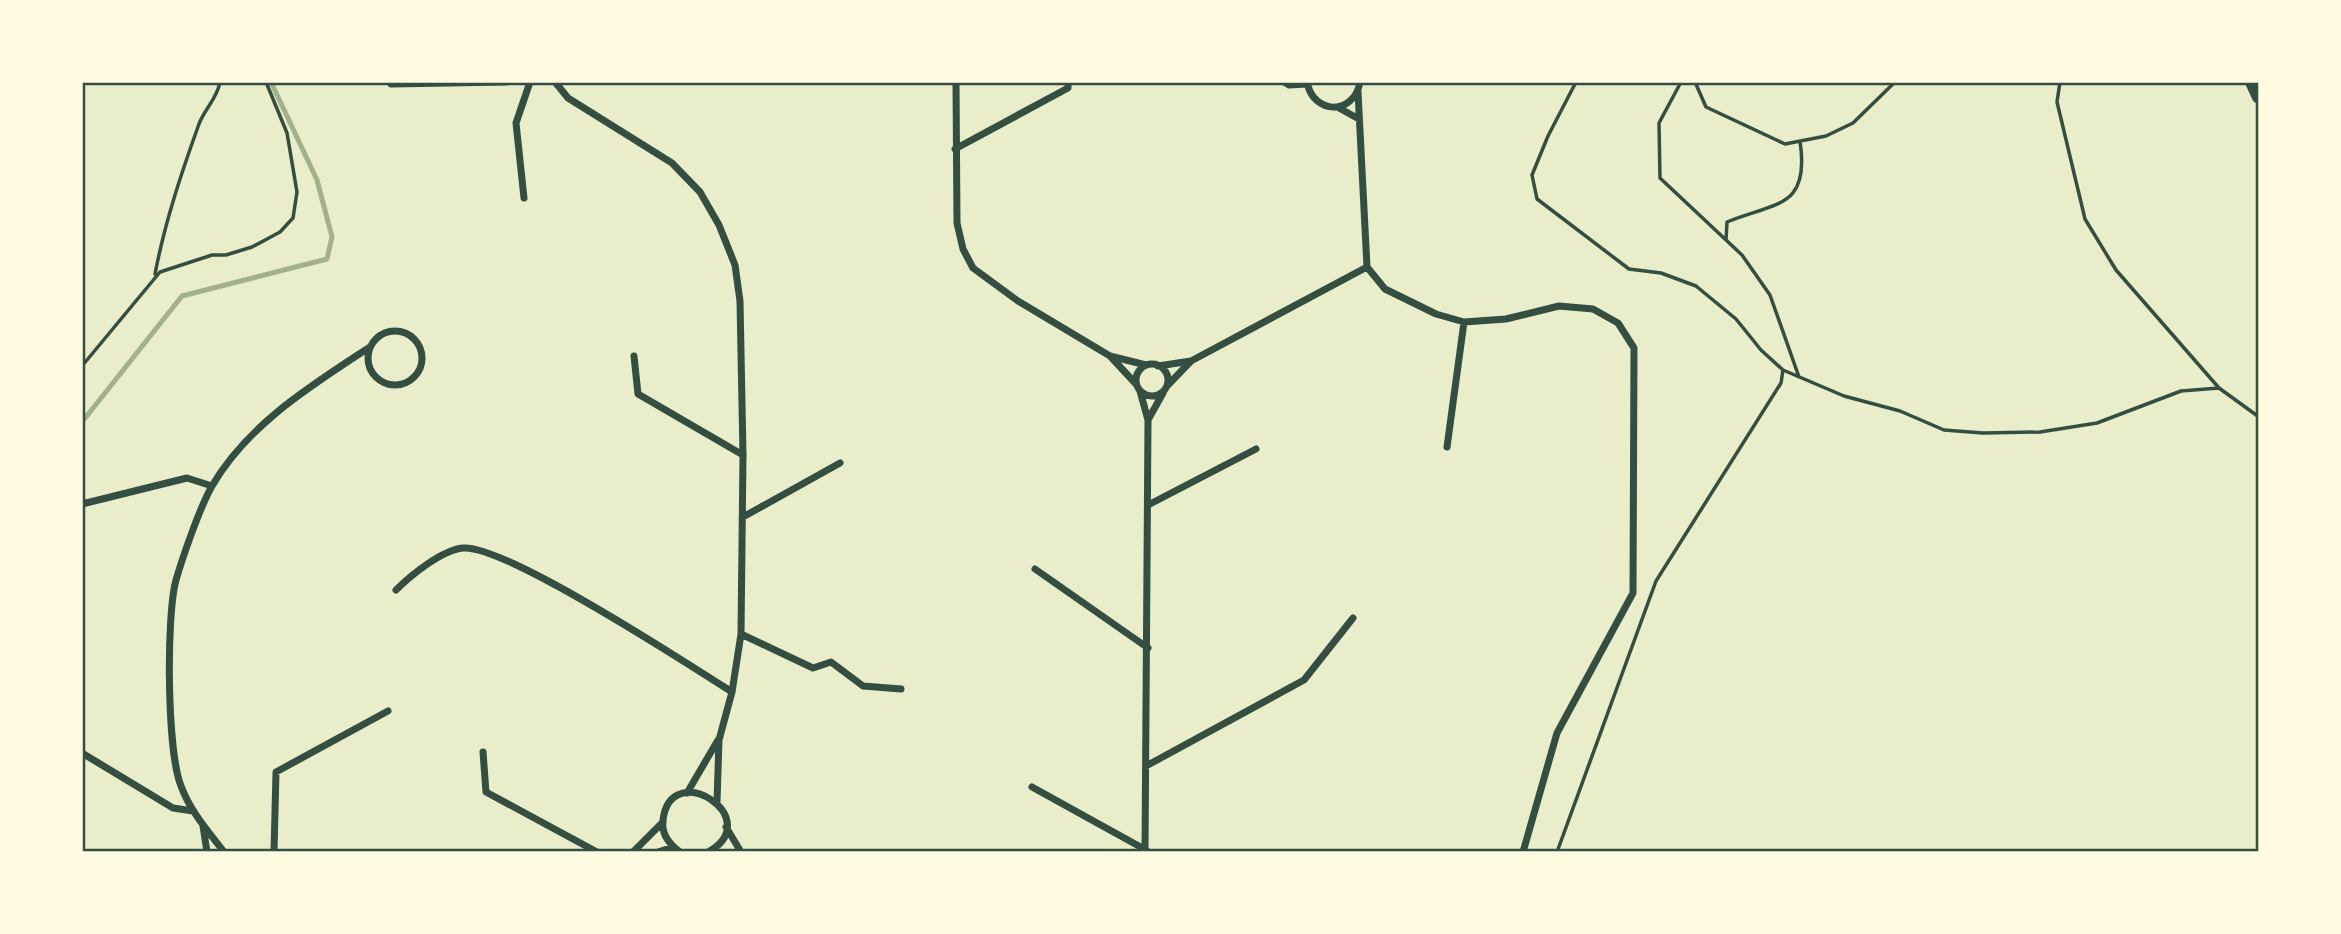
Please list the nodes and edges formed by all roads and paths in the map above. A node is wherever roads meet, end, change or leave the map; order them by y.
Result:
1 (220, 82) edge
2 (267, 82) edge
3 (506, 82) edge
4 (530, 82) edge
5 (555, 82) edge
6 (956, 82) edge
7 (1068, 82) edge
8 (1284, 82) edge
9 (1360, 82) edge
10 (1576, 82) edge
11 (1681, 82) edge
12 (1695, 82) edge
13 (1895, 82) edge
14 (2060, 82) edge
15 (2252, 82) edge
16 (1307, 83) edge
17 (391, 84) edge
18 (1358, 92) junction
19 (2259, 97) edge
20 (1339, 108) junction
21 (1359, 120) junction
22 (1800, 141) junction
23 (955, 149) junction
24 (524, 198) dead end
25 (1726, 240) junction
26 (1367, 267) junction
27 (154, 276) junction
28 (1464, 322) junction
29 (370, 347) junction
30 (634, 356) dead end
31 (1110, 356) junction
32 (1191, 361) junction
33 (82, 366) edge
34 (1147, 366) junction
35 (1158, 366) junction
36 (1783, 370) junction
37 (1799, 377) junction
38 (1138, 388) junction
39 (2219, 388) junction
40 (1165, 389) junction
41 (2259, 417) edge
42 (1148, 420) junction
43 (1447, 447) dead end
44 (1256, 449) dead end
45 (743, 454) junction
46 (840, 463) dead end
47 (212, 486) junction
48 (82, 504) edge
49 (1150, 504) junction
50 (743, 517) junction
51 (1035, 569) dead end
52 (396, 590) dead end
53 (1353, 618) dead end
54 (741, 634) junction
55 (1148, 648) junction
56 (901, 689) dead end
57 (732, 692) junction
58 (388, 710) dead end
59 (719, 740) junction
60 (483, 752) dead end
61 (82, 753) edge
62 (1146, 766) junction
63 (1032, 787) dead end
64 (687, 793) junction
65 (717, 802) junction
66 (193, 811) junction
67 (663, 821) junction
68 (203, 825) junction
69 (726, 827) junction
70 (676, 849) edge
71 (712, 851) edge
72 (1145, 851) edge
73 (207, 852) edge
74 (224, 852) edge
75 (274, 852) edge
76 (597, 852) edge
77 (633, 852) edge
78 (657, 852) edge
79 (741, 852) edge
80 (1523, 852) edge
81 (1557, 852) edge

1 - 27 path
2 - 27 path
3 - 17 street
4 - 24 street
5 - 45 street
6 - 23 street
7 - 23 street
8 - 16 street
9 - 18 street
10 - 36 path
11 - 25 path
12 - 22 path
13 - 22 path
14 - 39 path
15 - 19 highway
16 - 20 street
18 - 20 street
18 - 21 street
20 - 21 street
21 - 26 street
22 - 25 path
23 - 31 street
25 - 37 path
26 - 28 street
26 - 32 street
27 - 33 path
28 - 43 street
28 - 80 street
29 - 29 street
29 - 47 street
30 - 45 street
31 - 34 street
31 - 38 street
32 - 35 street
32 - 40 street
34 - 35 street
34 - 38 street
35 - 40 street
36 - 37 path
36 - 81 path
37 - 39 path
38 - 40 street
38 - 42 street
39 - 41 path
40 - 42 street
42 - 49 street
44 - 49 street
45 - 50 street
46 - 50 street
47 - 48 street
47 - 66 street
49 - 55 street
50 - 54 street
51 - 55 street
52 - 57 street
53 - 62 street
54 - 56 street
54 - 57 street
55 - 62 street
57 - 59 street
58 - 75 street
59 - 64 street
59 - 65 street
60 - 76 street
61 - 66 street
62 - 72 street
63 - 72 street
64 - 65 street
64 - 67 street
65 - 69 street
66 - 68 street
67 - 70 street
67 - 77 street
68 - 73 street
68 - 74 street
69 - 71 street
69 - 79 street
70 - 78 street

